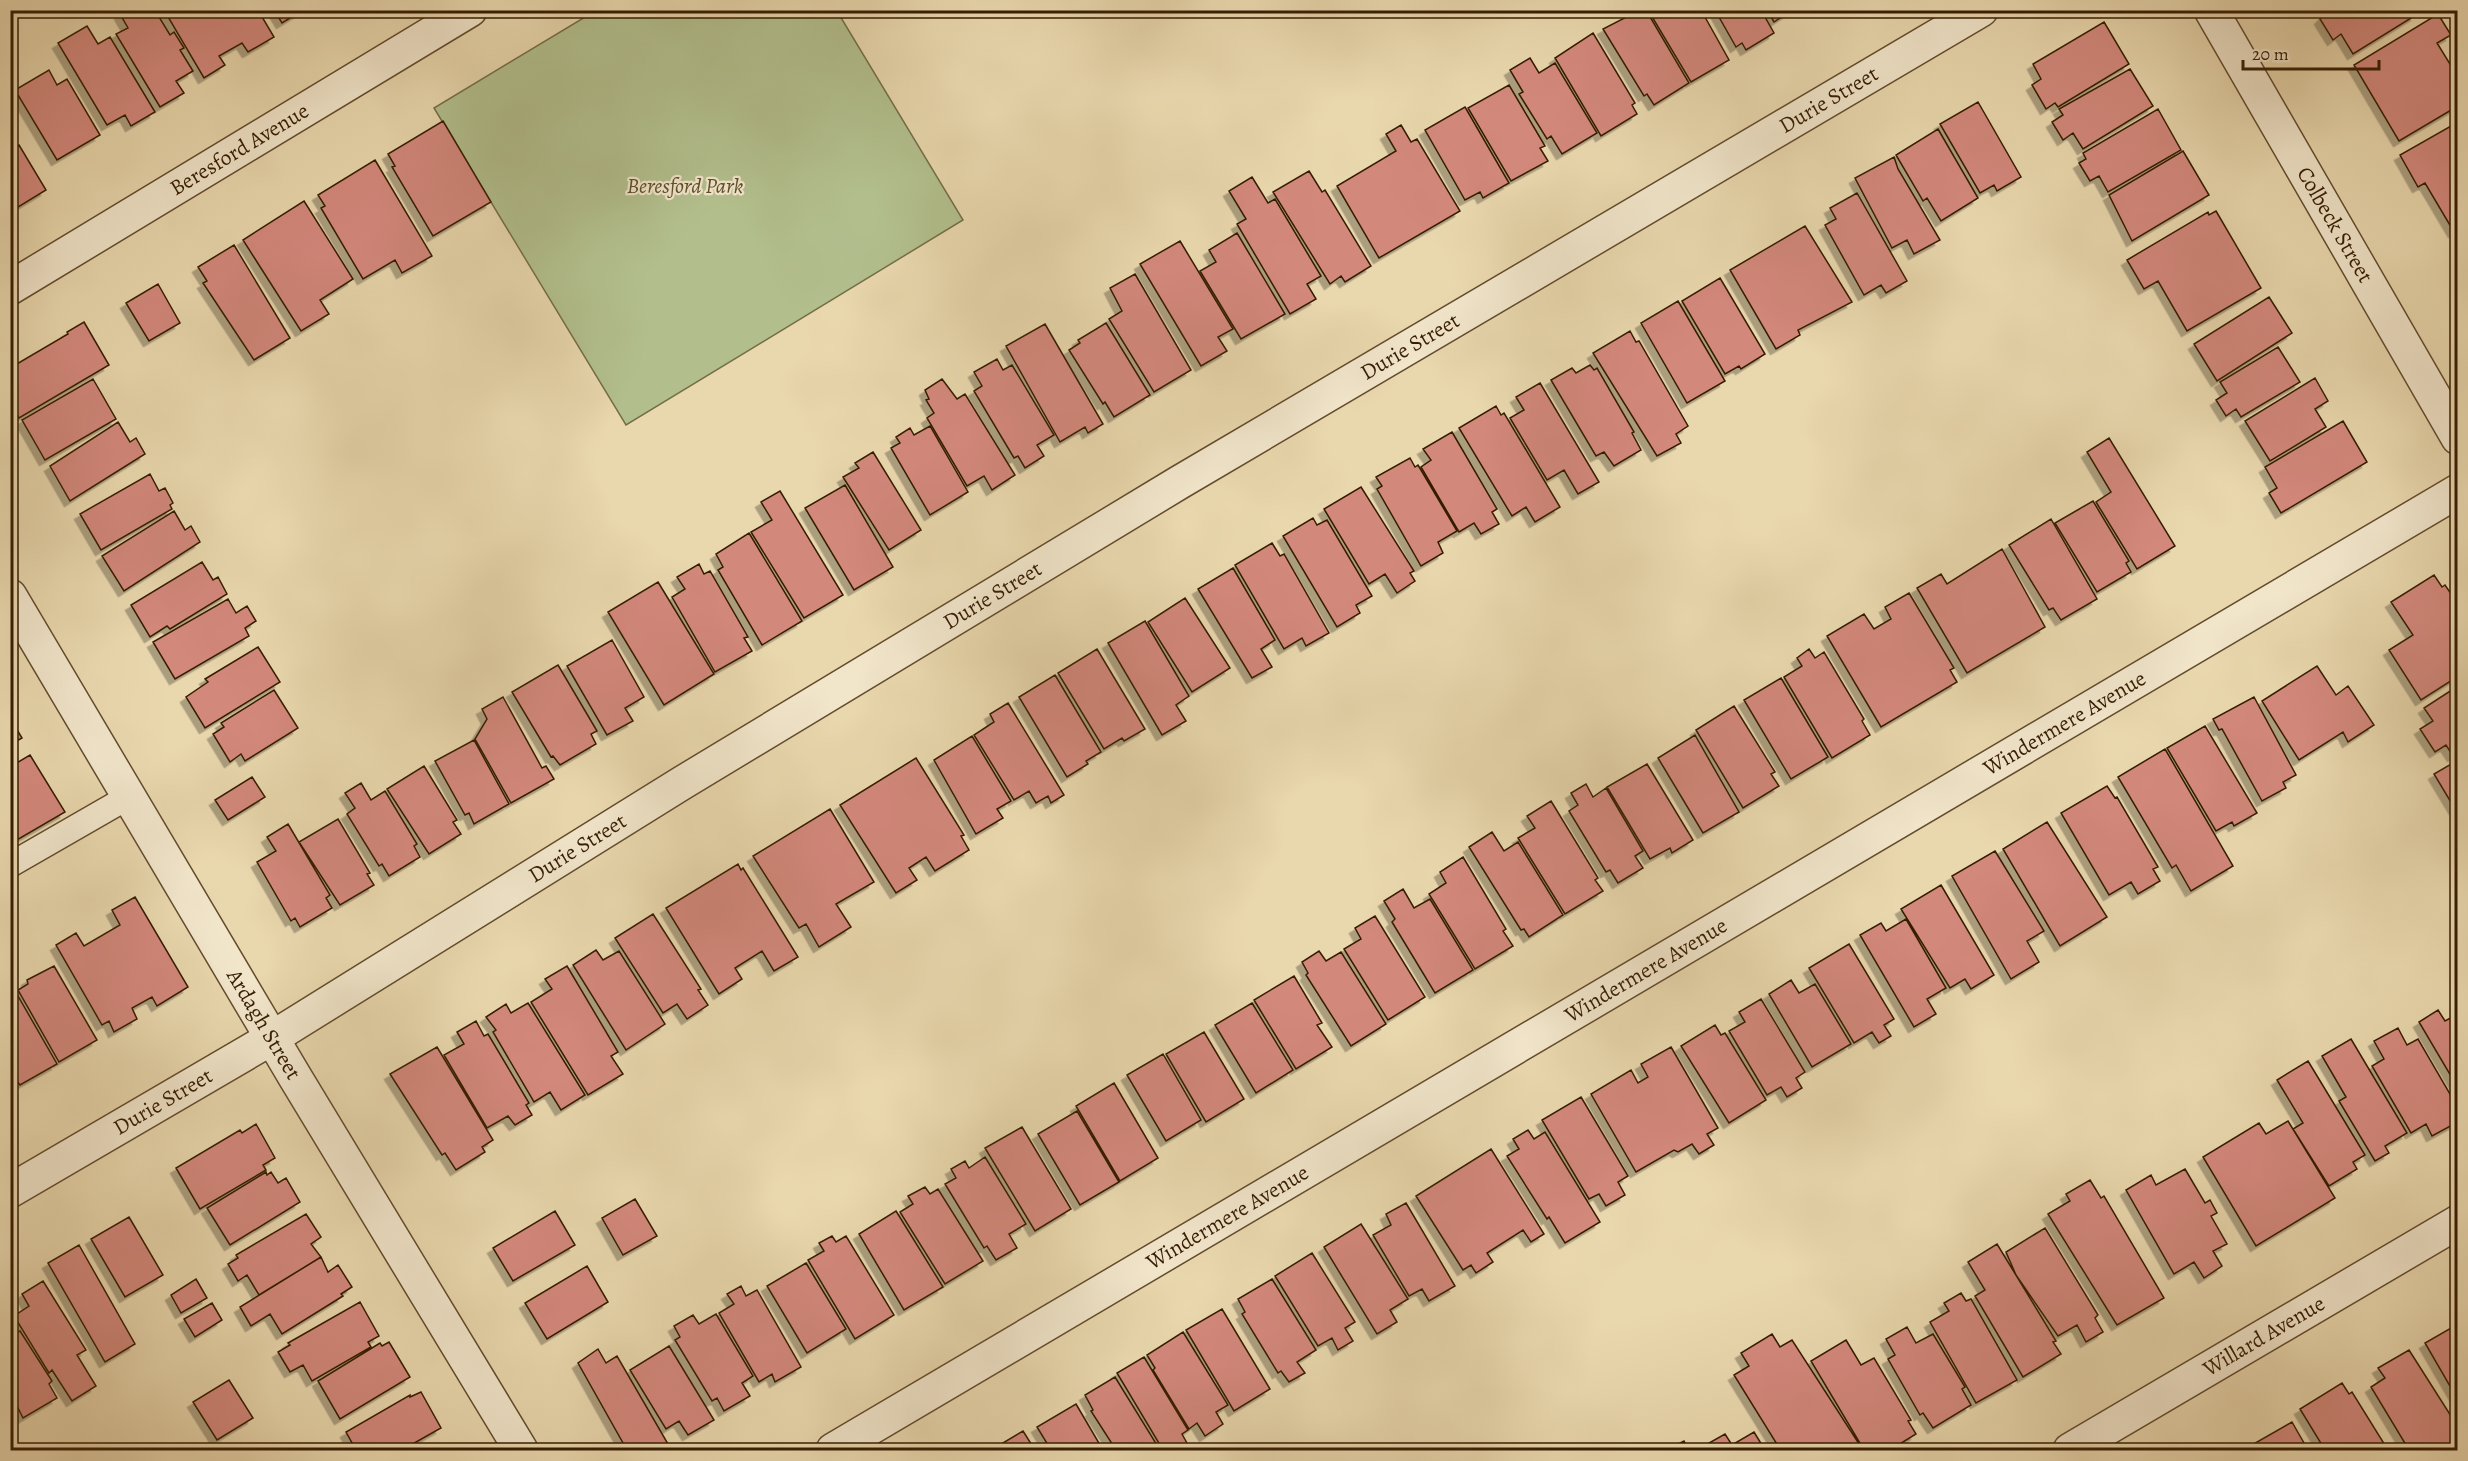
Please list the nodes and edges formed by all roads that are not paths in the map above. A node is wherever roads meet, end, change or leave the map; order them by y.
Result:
1 (470, 10) edge
2 (1981, 10) edge
3 (2211, 10) edge
4 (10, 288) edge
5 (2457, 438) edge
6 (2457, 491) edge
7 (10, 596) edge
8 (130, 796) junction
9 (10, 865) edge
10 (272, 1038) junction
11 (10, 1191) edge
12 (2457, 1222) edge
13 (521, 1450) edge
14 (833, 1450) edge
15 (2070, 1450) edge

1 - 4 street, Beresford Avenue
2 - 10 street, Durie Street
3 - 5 street, Colbeck Street
6 - 14 street, Windermere Avenue
7 - 8 street, Ardagh Street
8 - 9 lane
8 - 10 street, Ardagh Street
10 - 11 street, Durie Street
10 - 13 street, Ardagh Street
12 - 15 street, Willard Avenue

